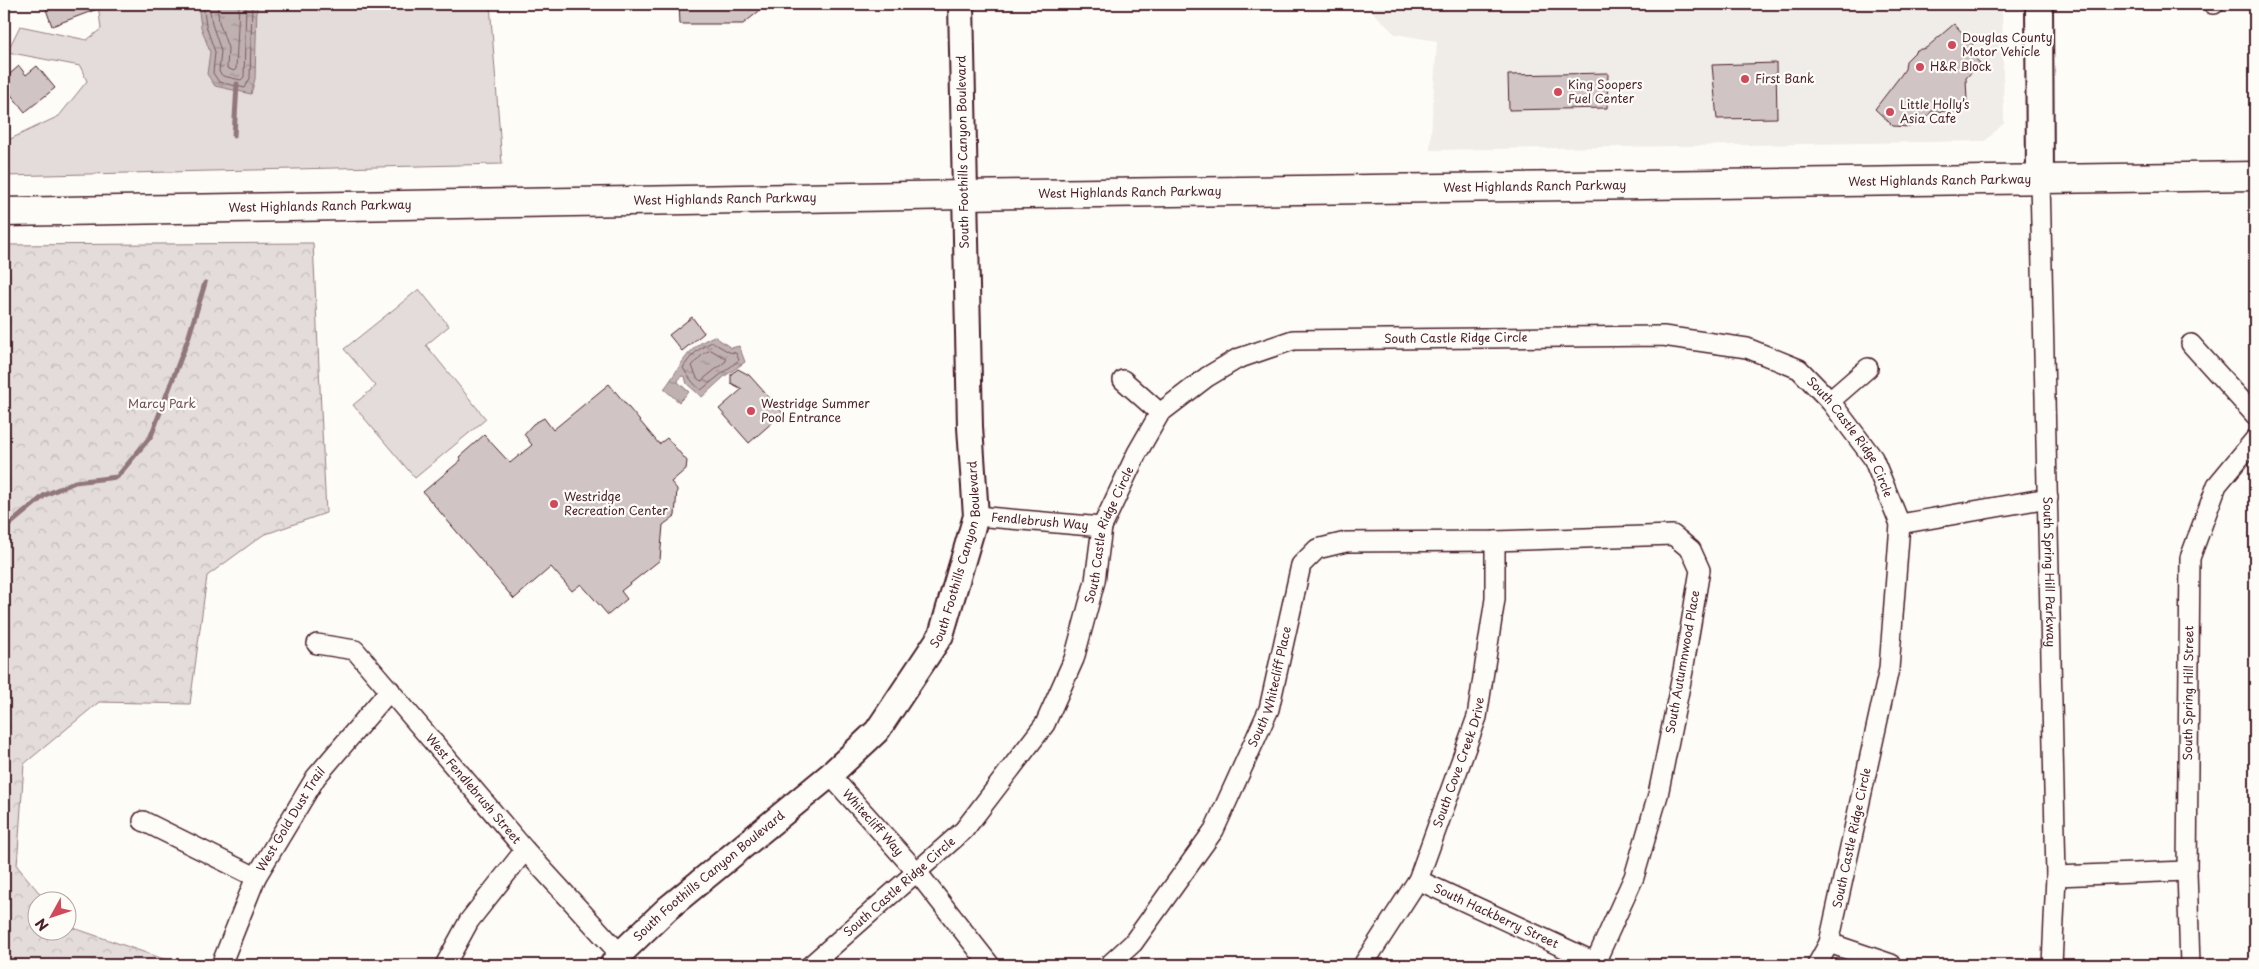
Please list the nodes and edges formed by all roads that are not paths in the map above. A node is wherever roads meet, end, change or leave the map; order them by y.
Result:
1 (961, 4) edge
2 (2039, 4) edge
3 (2255, 176) edge
4 (2040, 180) junction
5 (964, 194) junction
6 (4, 212) edge
7 (2191, 344) dead end
8 (1868, 368) dead end
9 (1123, 380) dead end
10 (1830, 401) junction
11 (1160, 413) junction
12 (2255, 415) edge
13 (2255, 438) edge
14 (2048, 498) junction
15 (976, 516) junction
16 (1900, 524) junction
17 (1102, 527) junction
18 (1494, 541) junction
19 (317, 644) dead end
20 (390, 690) junction
21 (830, 775) junction
22 (143, 821) dead end
23 (526, 850) junction
24 (2188, 871) junction
25 (917, 872) junction
26 (2056, 876) junction
27 (256, 877) junction
28 (1418, 880) junction
29 (1829, 943) junction
30 (616, 960) edge
31 (1597, 964) edge
32 (1891, 964) edge
33 (221, 965) edge
34 (445, 965) edge
35 (811, 965) edge
36 (990, 965) edge
37 (1109, 965) edge
38 (1363, 965) edge
39 (1817, 965) edge
40 (2052, 965) edge
41 (2190, 965) edge

1 - 5 street, South Foothills Canyon Boulevard
2 - 4 main road
3 - 4 main road, West Highlands Ranch Parkway
4 - 5 main road, West Highlands Ranch Parkway
4 - 14 street, South Spring Hill Parkway
5 - 6 main road, West Highlands Ranch Parkway
5 - 15 street, South Foothills Canyon Boulevard
7 - 12 street
8 - 10 street
9 - 11 street
10 - 11 street, South Castle Ridge Circle
10 - 16 street, South Castle Ridge Circle
11 - 17 street, South Castle Ridge Circle
13 - 24 street, South Spring Hill Street
14 - 16 street
14 - 26 street, South Spring Hill Parkway
15 - 17 street, Fendlebrush Way
15 - 21 street, South Foothills Canyon Boulevard
16 - 29 street, South Castle Ridge Circle
17 - 25 street, South Castle Ridge Circle
18 - 28 street, South Cove Creek Drive
18 - 31 street, South Autumnwood Place
18 - 37 street, South Whitecliff Place
19 - 20 street, West Fendlebrush Street
20 - 23 street, West Fendlebrush Street
20 - 27 street, West Gold Dust Trail
21 - 25 street, Whitecliff Way
21 - 30 street, South Foothills Canyon Boulevard
22 - 27 street
23 - 30 street, West Fendlebrush Street
23 - 34 street
24 - 26 street
24 - 41 street, South Spring Hill Street
25 - 35 street, South Castle Ridge Circle
25 - 36 street, Whitecliff Way
26 - 40 street, South Spring Hill Parkway
27 - 33 street, West Gold Dust Trail
28 - 31 street, South Hackberry Street
28 - 38 street, South Cove Creek Drive
29 - 32 street
29 - 39 street, South Castle Ridge Circle

